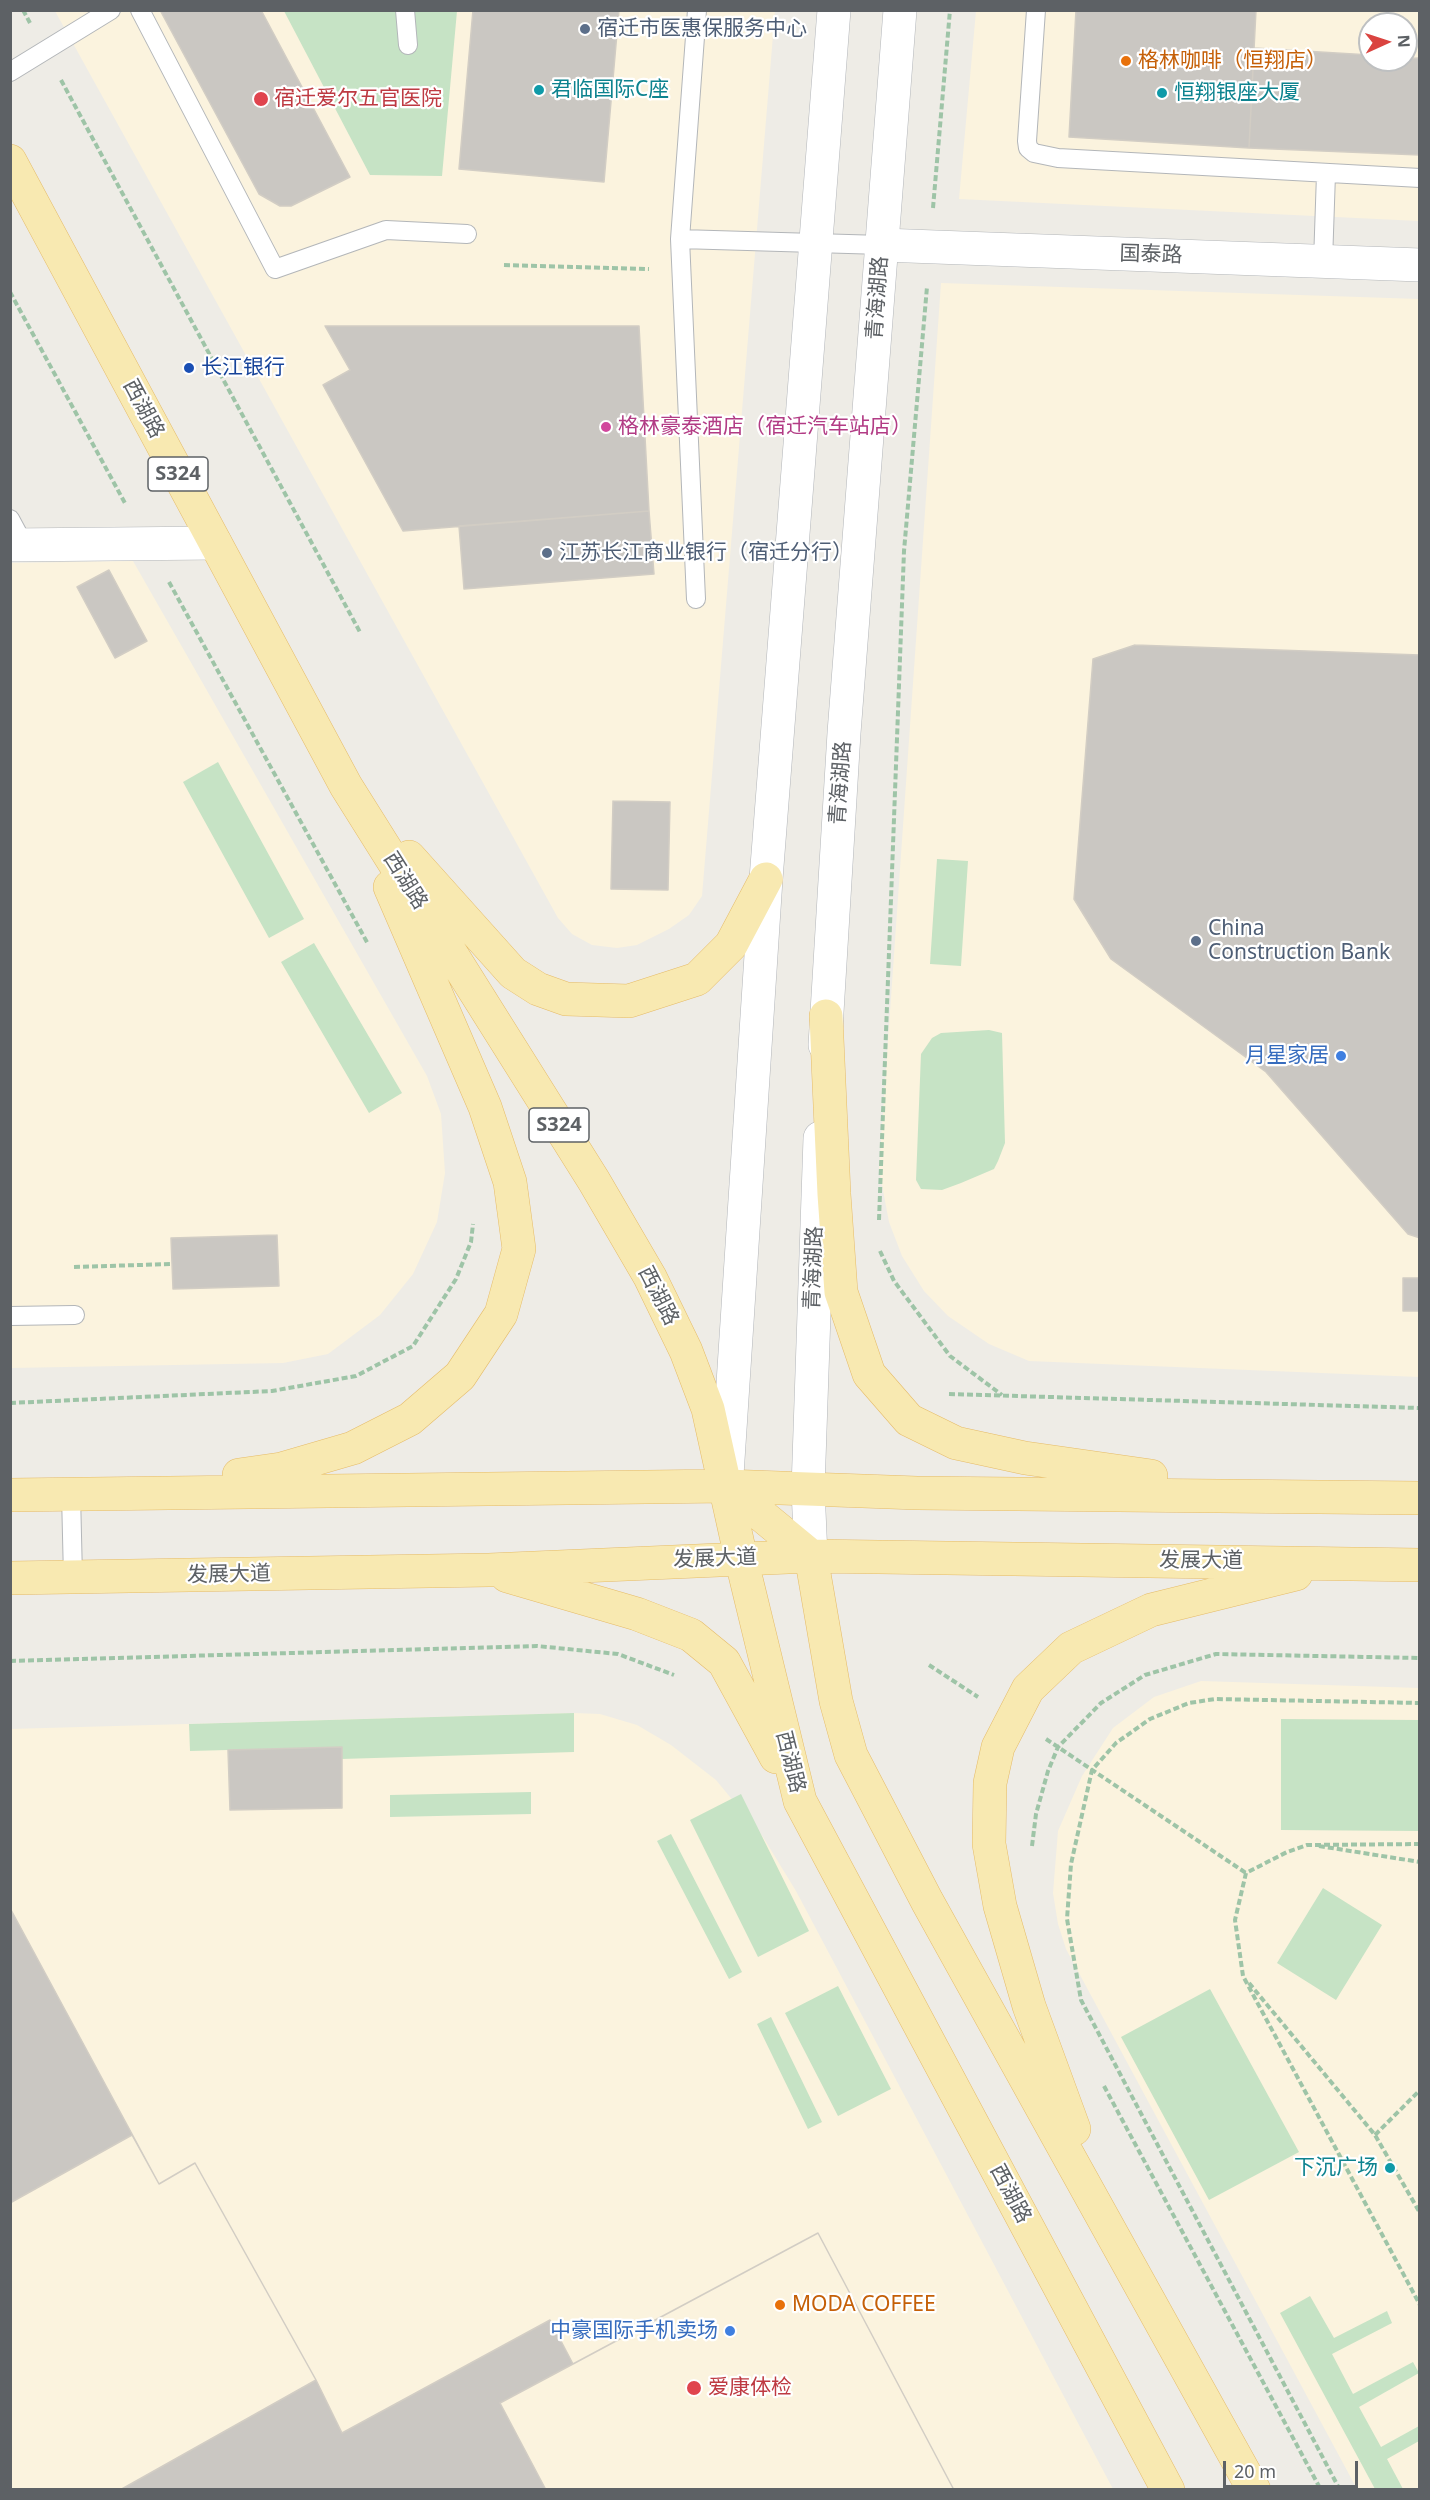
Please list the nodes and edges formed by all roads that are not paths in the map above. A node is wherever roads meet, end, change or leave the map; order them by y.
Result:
1 (111, 10) edge
2 (140, 10) edge
3 (405, 10) edge
4 (696, 10) edge
5 (834, 10) edge
6 (900, 10) edge
7 (1036, 10) edge
8 (408, 45) dead end
9 (10, 72) edge
10 (10, 161) edge
11 (1326, 174) junction
12 (1419, 177) edge
13 (467, 234) dead end
14 (680, 239) junction
15 (815, 243) junction
16 (882, 245) junction
17 (1323, 262) junction
18 (1419, 265) edge
19 (15, 536) edge
20 (215, 543) junction
21 (696, 599) dead end
22 (346, 786) junction
23 (765, 879) junction
24 (826, 1016) junction
25 (75, 1315) dead end
26 (10, 1316) edge
27 (726, 1486) junction
28 (808, 1489) junction
29 (71, 1494) junction
30 (18, 1495) edge
31 (1349, 1497) junction
32 (1419, 1498) edge
33 (812, 1556) junction
34 (741, 1558) junction
35 (1341, 1563) junction
36 (1419, 1564) edge
37 (489, 1570) junction
38 (73, 1577) junction
39 (10, 1578) edge
40 (800, 1801) junction
41 (1112, 2231) junction
42 (1168, 2490) edge
43 (1254, 2490) edge

1 - 9 lane
2 - 13 lane
3 - 8 lane
4 - 14 lane
5 - 15 main road
6 - 16 main road, 青海湖路
7 - 11 lane
10 - 20 main road, 西湖路 / S324
11 - 12 lane
11 - 17 lane
14 - 15 lane
14 - 21 lane
15 - 16 lane
15 - 23 main road
16 - 17 main road, 国泰路
16 - 24 main road, 青海湖路
17 - 18 main road, 国泰路
19 - 20 main road
20 - 22 main road, 西湖路 / S324
22 - 23 main road
22 - 27 main road, 西湖路 / S324
22 - 30 main road
23 - 27 main road
24 - 28 main road, 青海湖路
24 - 31 main road
25 - 26 lane
27 - 28 main road
27 - 29 main road
27 - 33 main road
27 - 34 main road, 西湖路
28 - 31 main road
28 - 33 main road, 青海湖路
29 - 30 main road
29 - 38 lane
31 - 32 main road
33 - 34 main road, 发展大道
33 - 35 main road, 发展大道
33 - 41 main road
34 - 37 main road, 发展大道
34 - 40 main road, 西湖路
35 - 36 main road, 发展大道
35 - 41 main road
37 - 38 main road, 发展大道
37 - 40 main road
38 - 39 main road, 发展大道
40 - 42 main road, 西湖路
41 - 43 main road

